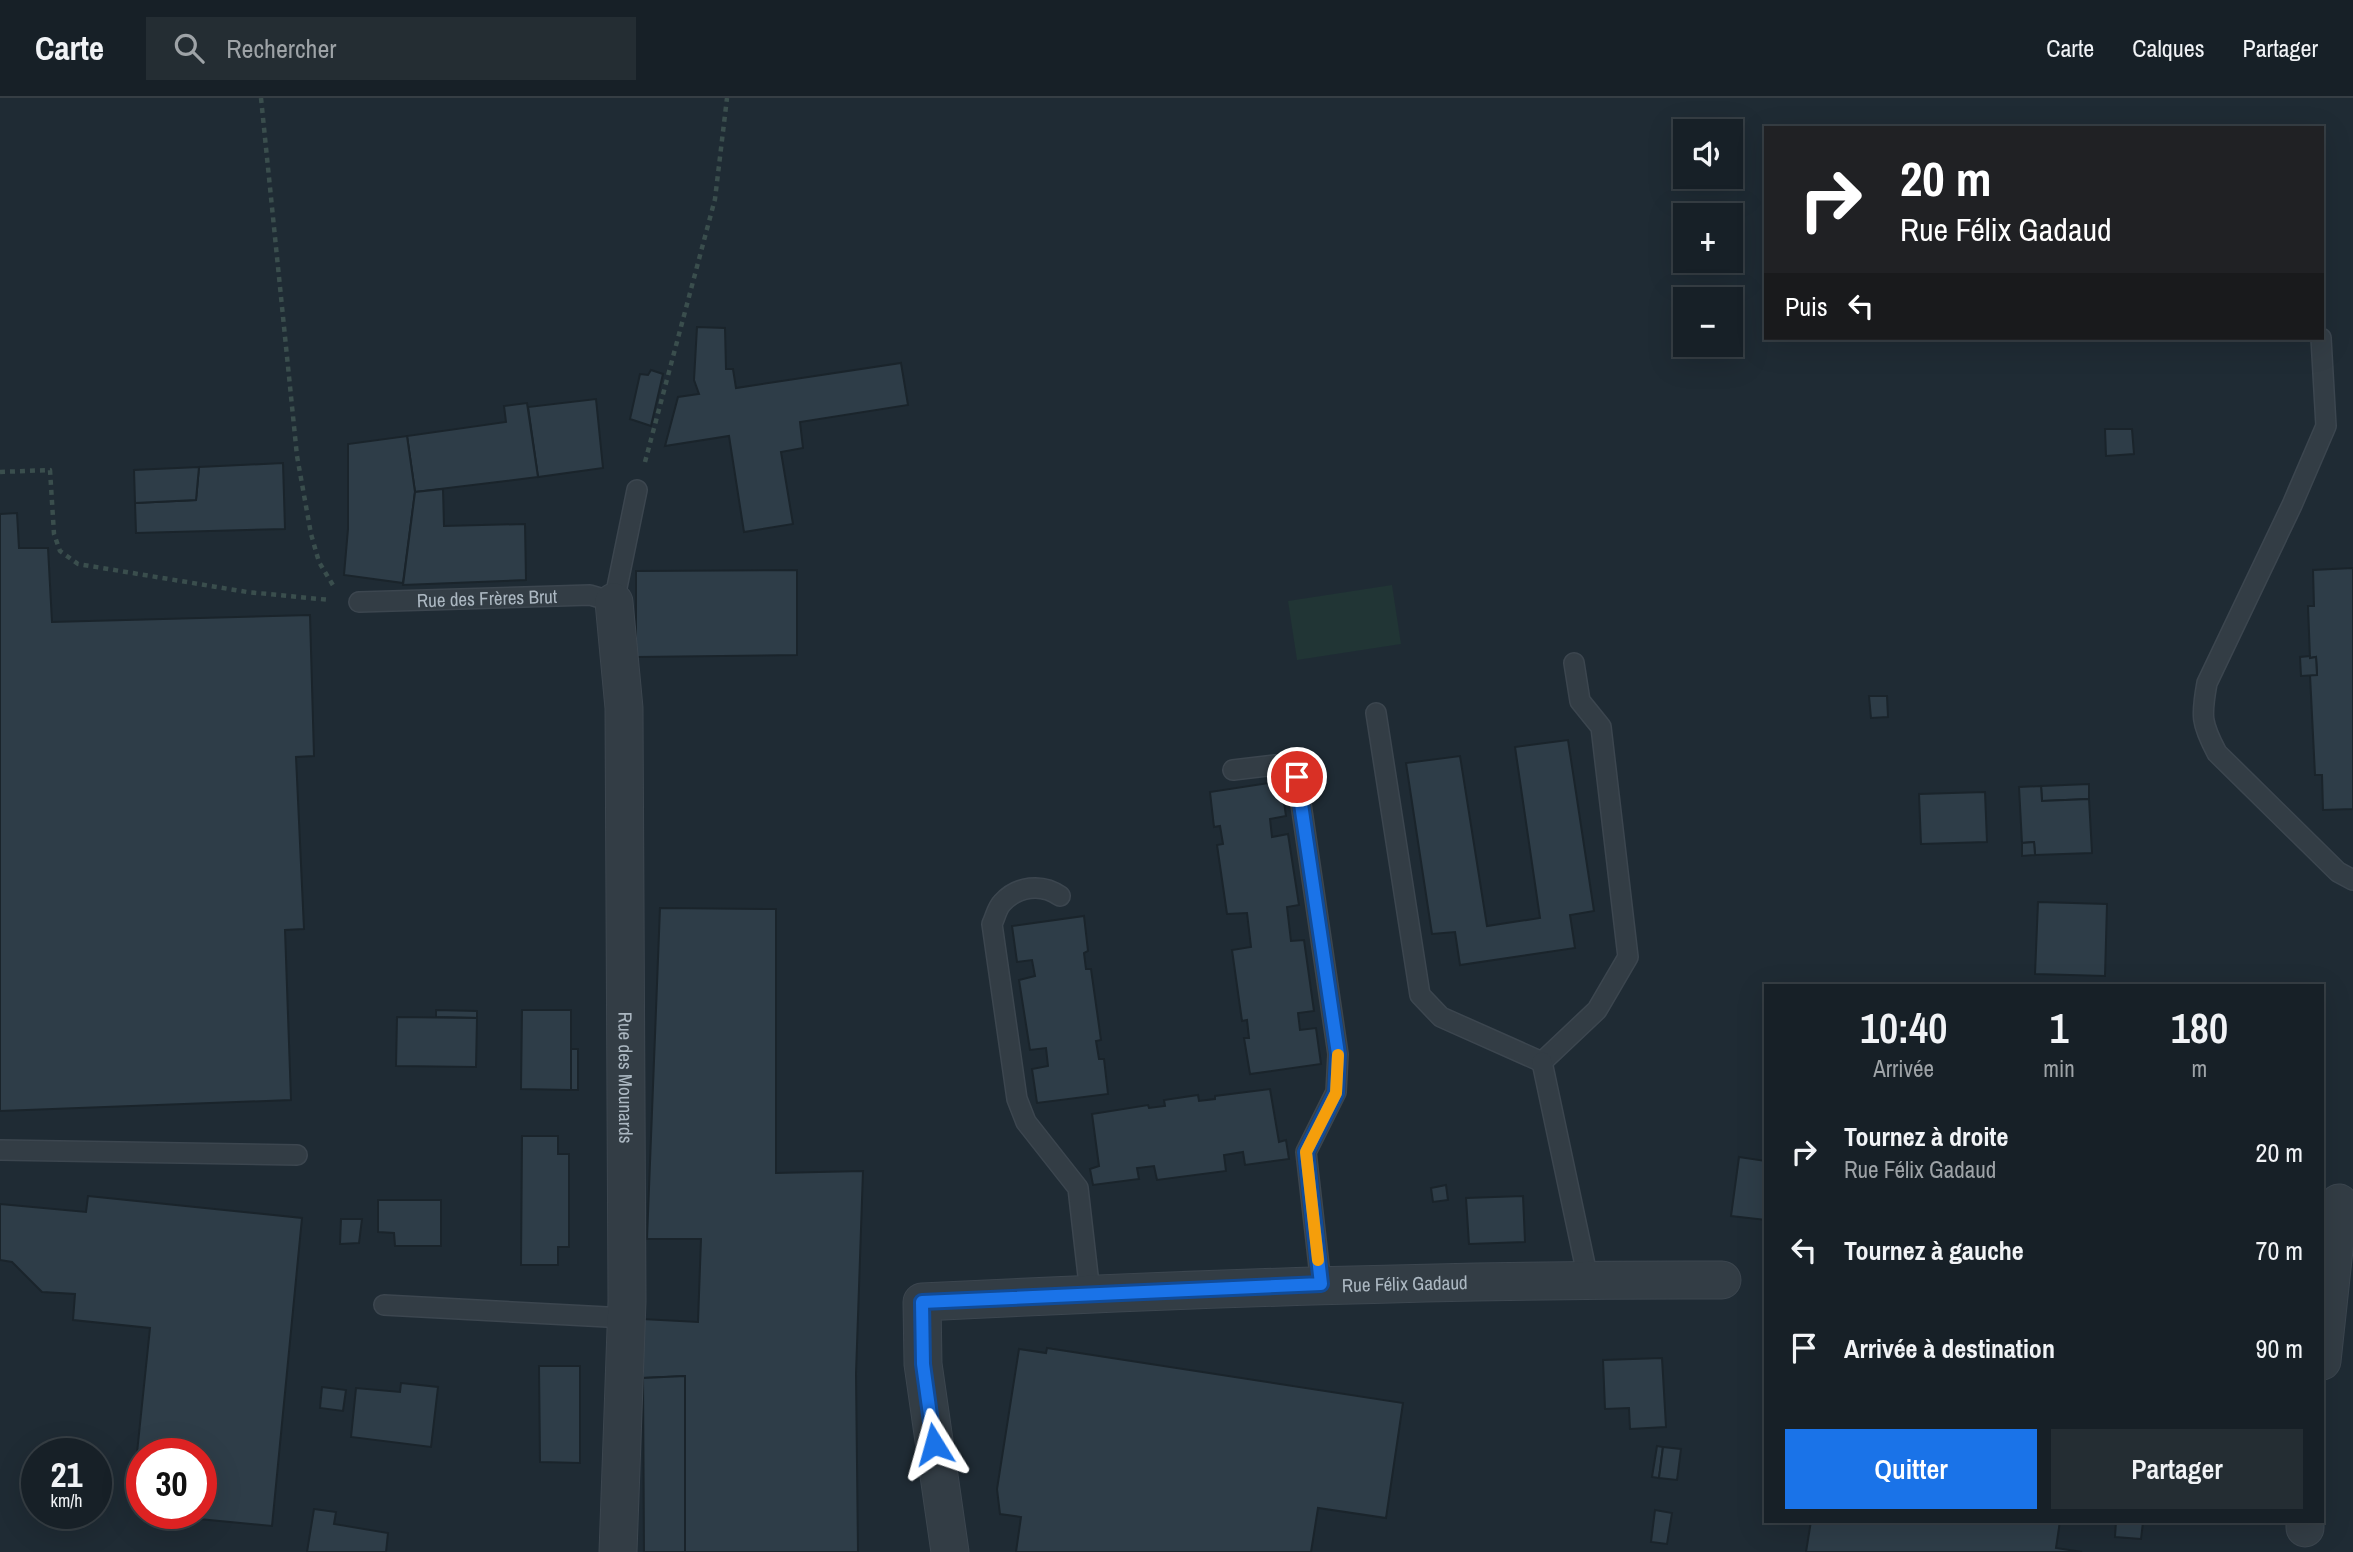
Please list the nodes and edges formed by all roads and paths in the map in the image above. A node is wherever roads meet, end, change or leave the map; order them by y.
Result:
1 (261, 98) edge
2 (727, 98) edge
3 (2322, 340) edge
4 (0, 472) edge
5 (637, 490) joint
6 (359, 602) junction
7 (614, 602) junction
8 (1574, 663) dead end
9 (1376, 713) dead end
10 (1233, 770) dead end
11 (2353, 880) edge
12 (1060, 896) dead end
13 (1542, 1062) junction
14 (0, 1150) edge
15 (297, 1155) dead end
16 (2338, 1203) edge
17 (1588, 1279) junction
18 (1722, 1280) dead end
19 (1321, 1284) junction
20 (1090, 1293) junction
21 (384, 1305) dead end
22 (626, 1318) junction
23 (2324, 1341) edge
24 (618, 1552) edge
25 (950, 1552) edge

1 - 6 path
2 - 5 path
3 - 11 lane
4 - 6 path
5 - 7 lane
6 - 7 lane, Rue des Frères Brut
7 - 22 street, Rue des Mounards
8 - 13 lane
9 - 13 lane
10 - 19 lane
12 - 20 lane
13 - 17 lane
14 - 15 lane
16 - 23 street
17 - 18 street, Rue Félix Gadaud
17 - 19 street, Rue Félix Gadaud
19 - 20 street, Rue Félix Gadaud
20 - 25 street, Rue Félix Gadaud
21 - 22 lane
22 - 24 street, Rue des Mounards

